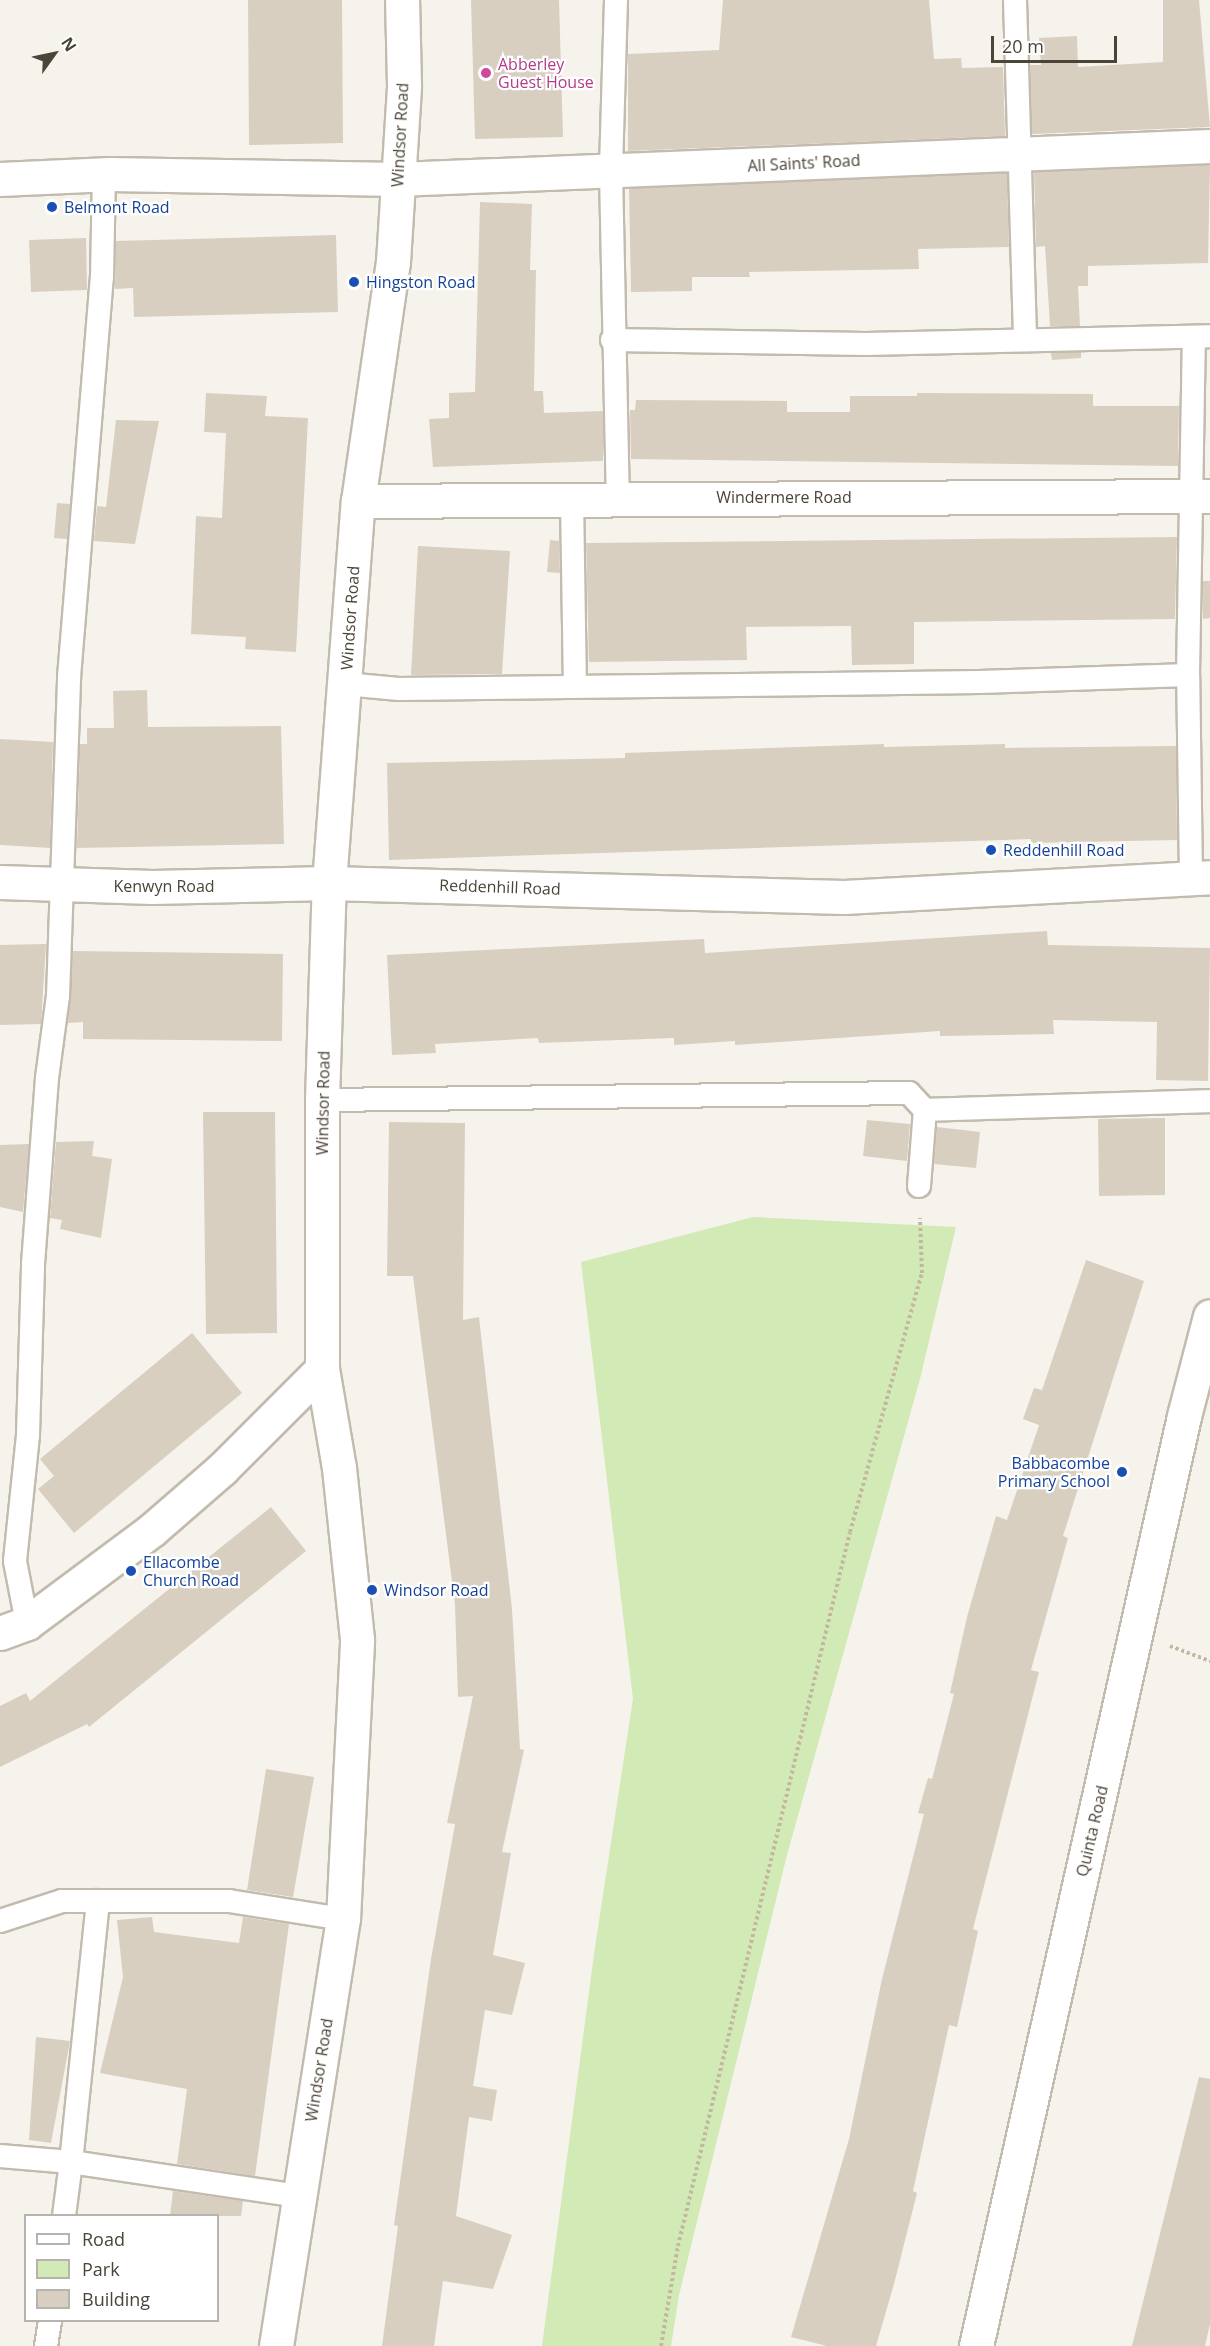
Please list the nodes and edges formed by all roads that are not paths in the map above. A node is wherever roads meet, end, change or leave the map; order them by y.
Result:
1 (402, 0) edge
2 (616, 0) edge
3 (1015, 0) edge
4 (1210, 146) edge
5 (1021, 156) junction
6 (611, 172) junction
7 (104, 174) junction
8 (0, 179) edge
9 (398, 179) junction
10 (1202, 337) edge
11 (1024, 339) junction
12 (612, 340) junction
13 (1202, 496) edge
14 (618, 498) junction
15 (572, 499) junction
16 (358, 501) junction
17 (1188, 675) junction
18 (345, 684) junction
19 (574, 684) junction
20 (1200, 878) edge
21 (0, 882) edge
22 (329, 883) junction
23 (61, 884) junction
24 (322, 1100) junction
25 (1210, 1101) edge
26 (925, 1110) junction
27 (919, 1186) road end
28 (1210, 1317) edge
29 (322, 1369) junction
30 (14, 1628) edge
31 (98, 1901) junction
32 (343, 1919) junction
33 (0, 1922) edge
34 (0, 2156) edge
35 (71, 2162) junction
36 (299, 2196) junction
37 (64, 2214) edge
38 (50, 2322) edge
39 (46, 2346) edge
40 (276, 2346) edge
41 (976, 2346) edge

1 - 9 street, Windsor Road
2 - 6 lane
3 - 5 lane
4 - 5 street, All Saints' Road
5 - 6 street, All Saints' Road
5 - 11 lane
6 - 9 street, All Saints' Road
6 - 12 lane
7 - 8 street
7 - 9 street
7 - 23 lane
9 - 16 street, Windsor Road
10 - 11 lane
10 - 13 lane
11 - 12 lane
12 - 14 lane
13 - 14 street, Windermere Road
13 - 17 lane
14 - 15 street, Windermere Road
15 - 16 street, Windermere Road
15 - 19 lane
16 - 18 street, Windsor Road
17 - 19 lane
17 - 20 lane
18 - 19 lane
18 - 22 street, Windsor Road
20 - 22 street, Reddenhill Road
21 - 23 street, Kenwyn Road
22 - 23 street, Kenwyn Road
22 - 24 street, Windsor Road
23 - 30 lane
24 - 26 lane
24 - 29 street, Windsor Road
25 - 26 lane
26 - 27 lane
28 - 41 street, Quinta Road
29 - 30 street
29 - 32 street, Windsor Road
31 - 32 lane
31 - 33 lane
31 - 35 lane
32 - 36 street, Windsor Road
34 - 35 lane
35 - 36 lane
35 - 37 lane
36 - 40 street, Windsor Road
38 - 39 lane

